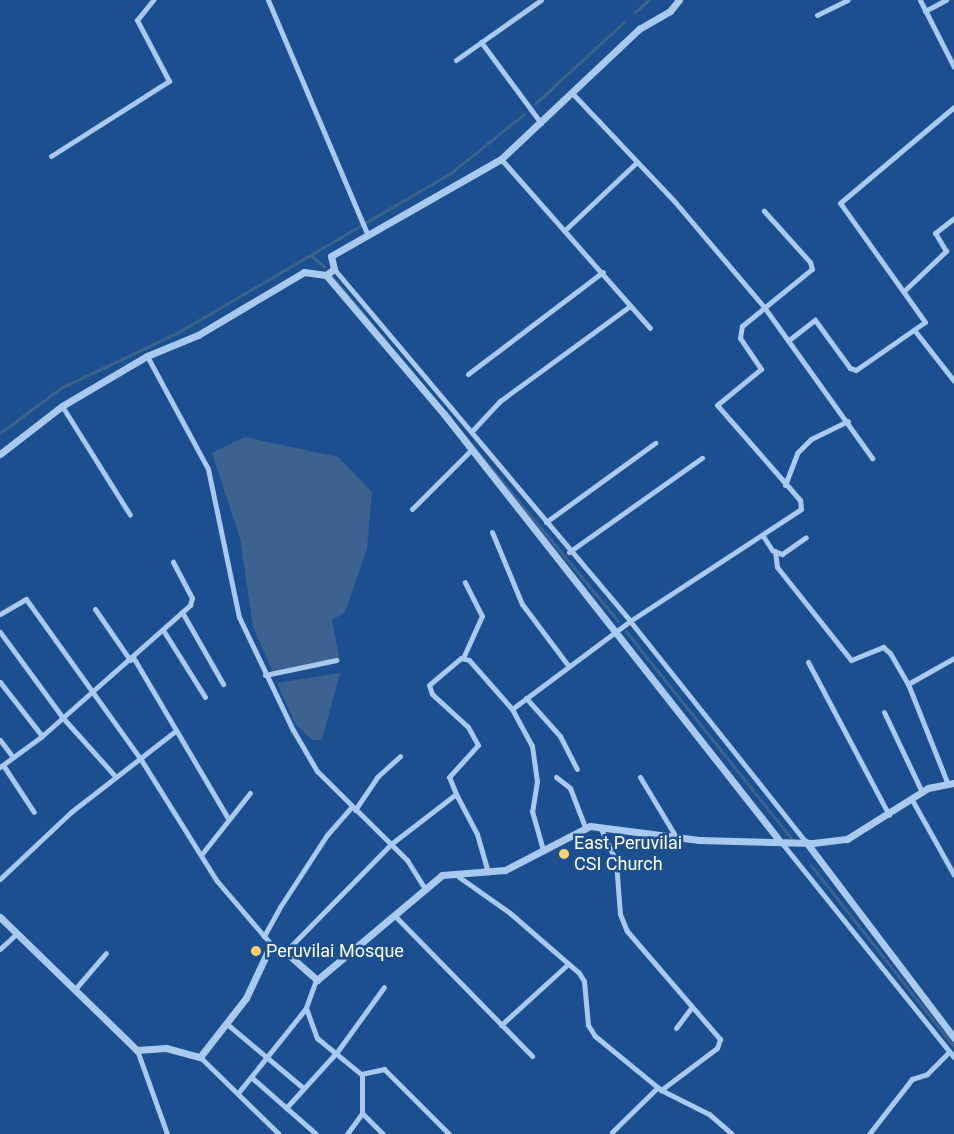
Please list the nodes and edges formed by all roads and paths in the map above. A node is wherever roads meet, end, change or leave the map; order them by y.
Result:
1 (153, 0) edge
2 (268, 0) edge
3 (541, 0) edge
4 (679, 0) edge
5 (848, 0) edge
6 (920, 0) edge
7 (946, 0) edge
8 (925, 11) junction
9 (817, 15) dead end
10 (481, 42) junction
11 (456, 60) dead end
12 (954, 67) edge
13 (573, 94) junction
14 (954, 107) edge
15 (541, 122) junction
16 (51, 156) dead end
17 (501, 159) junction
18 (637, 162) junction
19 (764, 211) dead end
20 (954, 218) edge
21 (565, 230) junction
22 (368, 236) junction
23 (334, 269) junction
24 (603, 272) junction
25 (326, 275) junction
26 (905, 290) junction
27 (630, 306) junction
28 (764, 308) junction
29 (650, 328) dead end
30 (915, 331) junction
31 (789, 340) junction
32 (147, 356) junction
33 (468, 374) dead end
34 (954, 381) edge
35 (62, 406) junction
36 (848, 421) junction
37 (472, 431) junction
38 (655, 443) dead end
39 (472, 449) junction
40 (0, 454) edge
41 (702, 458) dead end
42 (872, 458) dead end
43 (785, 485) junction
44 (412, 509) dead end
45 (130, 515) dead end
46 (546, 522) junction
47 (492, 532) dead end
48 (764, 536) junction
49 (806, 537) dead end
50 (774, 551) junction
51 (570, 552) junction
52 (173, 562) dead end
53 (465, 582) dead end
54 (94, 609) dead end
55 (182, 612) junction
56 (0, 614) edge
57 (630, 621) junction
58 (164, 630) junction
59 (616, 631) junction
60 (0, 632) edge
61 (132, 658) junction
62 (463, 658) junction
63 (954, 658) edge
64 (336, 660) dead end
65 (808, 662) dead end
66 (567, 664) junction
67 (265, 674) junction
68 (0, 682) edge
69 (223, 684) dead end
70 (908, 684) junction
71 (93, 690) junction
72 (205, 697) dead end
73 (526, 698) junction
74 (512, 709) junction
75 (884, 712) dead end
76 (63, 718) junction
77 (174, 732) junction
78 (42, 736) junction
79 (0, 740) edge
80 (400, 756) dead end
81 (13, 757) junction
82 (140, 758) junction
83 (1, 766) edge
84 (577, 769) dead end
85 (116, 777) junction
86 (556, 777) dead end
87 (640, 777) dead end
88 (951, 782) edge
89 (922, 792) junction
90 (250, 793) dead end
91 (456, 794) junction
92 (911, 798) junction
93 (353, 808) junction
94 (34, 812) dead end
95 (890, 815) junction
96 (228, 818) junction
97 (585, 827) junction
98 (600, 827) junction
99 (676, 838) junction
100 (779, 840) junction
101 (806, 842) junction
102 (391, 844) junction
103 (543, 850) junction
104 (201, 855) junction
105 (488, 872) junction
106 (954, 875) edge
107 (459, 876) junction
108 (0, 879) edge
109 (424, 887) junction
110 (395, 916) junction
111 (0, 917) edge
112 (17, 933) junction
113 (264, 936) junction
114 (272, 945) junction
115 (0, 949) edge
116 (285, 952) junction
117 (106, 953) dead end
118 (568, 964) junction
119 (316, 980) junction
120 (384, 987) dead end
121 (76, 988) junction
122 (306, 1008) junction
123 (691, 1008) junction
124 (227, 1024) junction
125 (501, 1025) junction
126 (676, 1028) dead end
127 (954, 1038) edge
128 (137, 1050) junction
129 (337, 1052) junction
130 (949, 1052) junction
131 (532, 1056) dead end
132 (265, 1057) junction
133 (954, 1057) edge
134 (200, 1058) junction
135 (362, 1075) junction
136 (251, 1077) junction
137 (302, 1087) junction
138 (659, 1088) junction
139 (238, 1093) junction
140 (286, 1108) junction
141 (362, 1113) junction
142 (612, 1132) dead end
143 (167, 1134) edge
144 (279, 1134) edge
145 (316, 1134) edge
146 (348, 1134) edge
147 (383, 1134) edge
148 (449, 1134) edge
149 (732, 1134) edge
150 (869, 1134) edge

1 - 16 street
2 - 22 street
3 - 10 street
4 - 13 street
5 - 9 street
6 - 8 street
7 - 8 street
8 - 12 street
10 - 11 street
10 - 15 street
13 - 15 street
13 - 18 street
14 - 26 street
15 - 17 street
17 - 21 street
17 - 22 street
18 - 21 street
18 - 28 street
19 - 28 street
20 - 26 street
21 - 24 street
22 - 23 street
23 - 25 street
23 - 37 street
24 - 27 street
24 - 33 street
25 - 32 street
25 - 39 street
26 - 30 street
27 - 29 street
27 - 37 street
28 - 31 street
28 - 43 street
30 - 31 street
30 - 34 street
31 - 36 street
32 - 35 street
32 - 67 street
35 - 40 street
35 - 45 street
36 - 42 street
36 - 43 street
37 - 46 street
38 - 46 street
39 - 44 street
39 - 59 street
41 - 51 street
43 - 48 street
46 - 51 street
47 - 66 street
48 - 50 street
48 - 57 street
49 - 50 street
50 - 70 street
51 - 57 street
52 - 55 street
53 - 62 street
54 - 61 street
55 - 58 street
55 - 69 street
56 - 71 street
57 - 59 street
57 - 101 street
58 - 61 street
58 - 72 street
59 - 66 street
59 - 100 street
60 - 76 street
61 - 71 street
61 - 77 street
62 - 74 street
62 - 91 street
63 - 70 street
64 - 67 street
65 - 95 street
66 - 73 street
67 - 93 street
68 - 78 street
70 - 88 street
71 - 76 street
71 - 82 street
73 - 74 street
73 - 84 street
74 - 103 street
75 - 89 street
76 - 78 street
76 - 85 street
77 - 82 street
77 - 96 street
78 - 81 street
79 - 81 street
80 - 93 street
81 - 83 street
82 - 85 street
82 - 104 street
83 - 94 street
85 - 108 street
86 - 97 street
87 - 99 street
88 - 89 street
89 - 92 street
90 - 96 street
91 - 102 street
91 - 105 street
92 - 95 street
92 - 106 street
93 - 102 street
93 - 113 street
95 - 101 street
96 - 104 street
97 - 98 street
97 - 103 street
98 - 99 street
98 - 123 street
99 - 100 street
100 - 101 street
100 - 130 street
101 - 127 street
102 - 109 street
102 - 116 street
103 - 105 street
104 - 113 street
105 - 107 street
107 - 109 street
107 - 118 street
109 - 110 street
110 - 119 street
110 - 125 street
111 - 112 street
112 - 115 street
112 - 121 street
113 - 114 street
114 - 116 street
114 - 124 street
116 - 119 street
117 - 121 street
118 - 125 street
118 - 138 street
119 - 122 street
120 - 129 street
121 - 128 street
122 - 129 street
122 - 132 street
123 - 126 street
123 - 138 street
124 - 132 street
124 - 134 street
125 - 131 street
128 - 134 street
128 - 143 street
129 - 135 street
129 - 137 street
130 - 133 street
130 - 150 street
132 - 136 street
132 - 137 street
134 - 139 street
135 - 141 street
135 - 148 street
136 - 139 street
136 - 140 street
137 - 140 street
138 - 142 street
138 - 149 street
139 - 144 street
140 - 145 street
141 - 146 street
141 - 147 street

